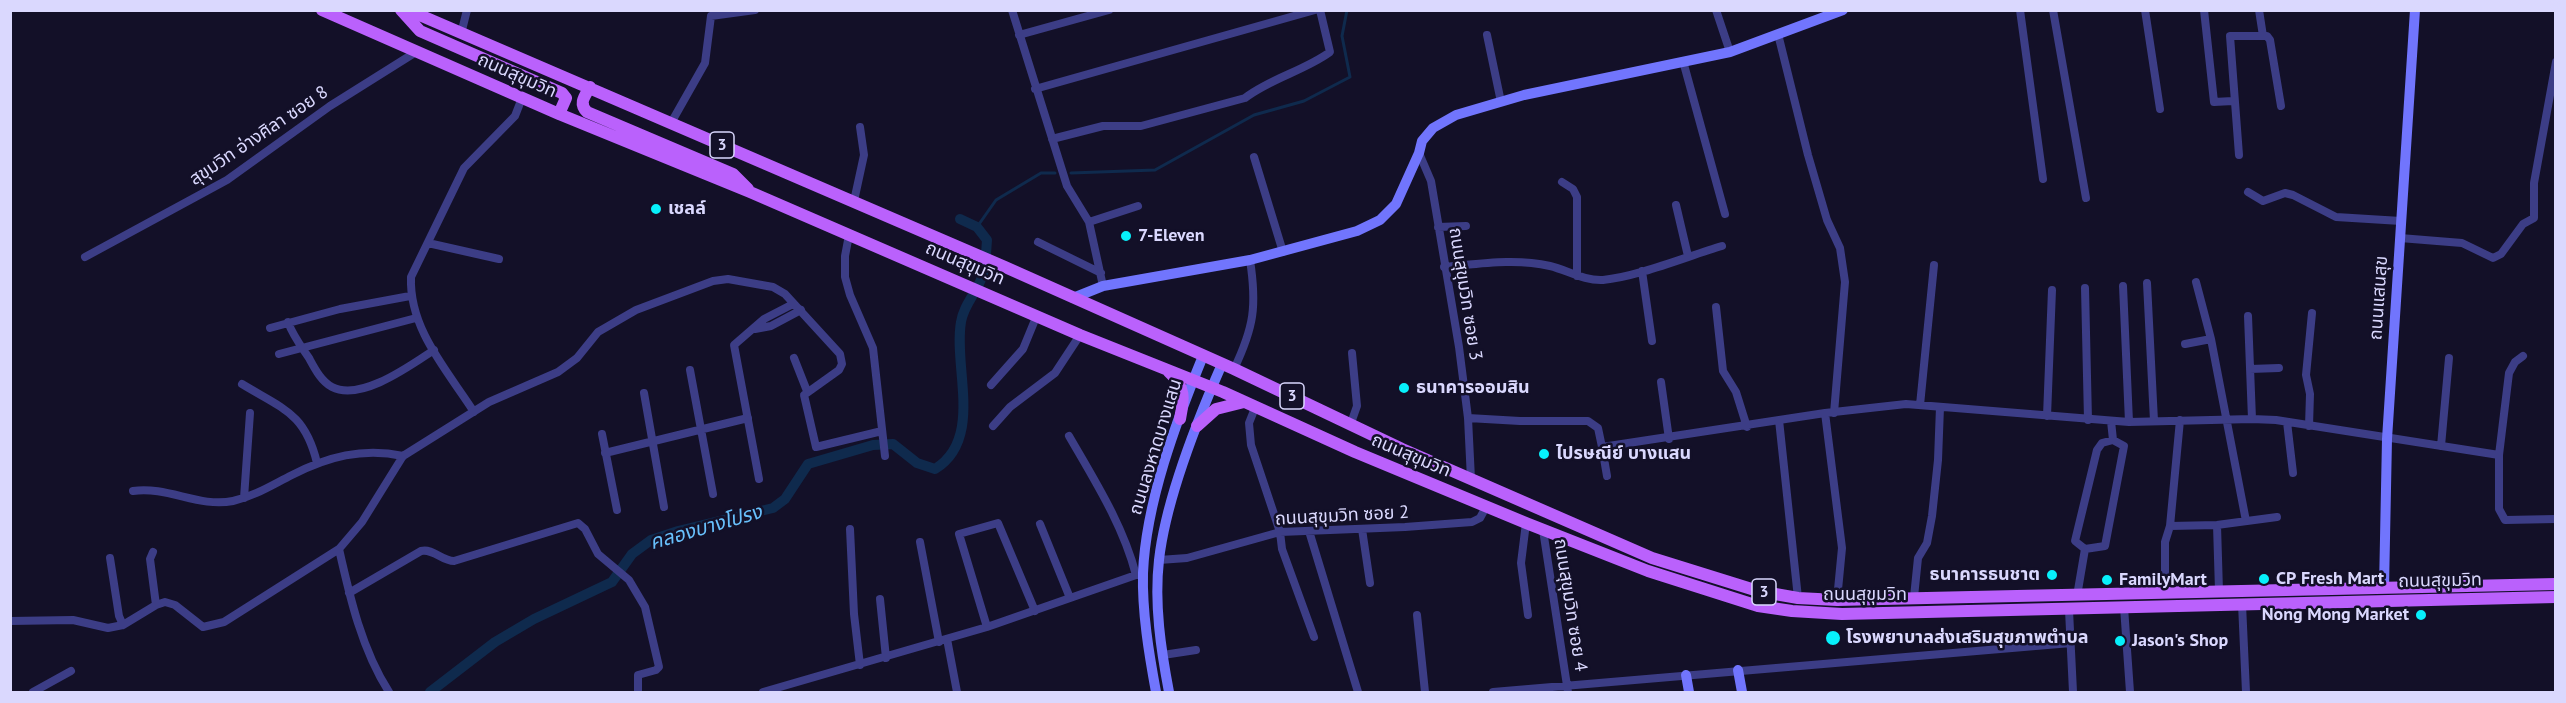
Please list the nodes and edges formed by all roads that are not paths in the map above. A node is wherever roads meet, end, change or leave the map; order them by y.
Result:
1 (322, 10) edge
2 (401, 10) edge
3 (408, 10) edge
4 (466, 10) edge
5 (755, 10) edge
6 (1012, 10) edge
7 (1108, 10) edge
8 (1317, 10) edge
9 (1716, 10) edge
10 (1843, 10) edge
11 (2020, 10) edge
12 (2053, 10) edge
13 (2145, 10) edge
14 (2204, 10) edge
15 (2259, 10) edge
16 (2415, 10) edge
17 (1818, 15) edge
18 (461, 34) junction
19 (1778, 34) junction
20 (1020, 35) junction
21 (1487, 35) dead end
22 (2263, 36) junction
23 (416, 52) junction
24 (1730, 52) junction
25 (1683, 61) junction
26 (2556, 62) edge
27 (590, 87) junction
28 (1035, 89) junction
29 (522, 98) junction
30 (2233, 101) junction
31 (1501, 102) junction
32 (2281, 106) dead end
33 (2160, 109) dead end
34 (559, 114) junction
35 (671, 123) junction
36 (860, 127) dead end
37 (1052, 139) junction
38 (1419, 153) junction
39 (2239, 155) dead end
40 (1254, 157) dead end
41 (2043, 179) dead end
42 (1562, 182) dead end
43 (750, 192) junction
44 (2248, 192) dead end
45 (2086, 198) dead end
46 (854, 201) junction
47 (1676, 205) dead end
48 (1138, 206) dead end
49 (1725, 213) dead end
50 (2401, 221) junction
51 (1089, 222) junction
52 (1466, 226) dead end
53 (1438, 227) junction
54 (849, 235) junction
55 (2400, 238) junction
56 (1038, 242) dead end
57 (428, 243) junction
58 (1722, 246) dead end
59 (1283, 252) junction
60 (1688, 256) junction
61 (86, 257) dead end
62 (499, 259) dead end
63 (1250, 260) junction
64 (1934, 265) dead end
65 (1444, 267) junction
66 (1642, 271) junction
67 (1101, 273) junction
68 (1577, 276) junction
69 (2196, 282) dead end
70 (2147, 283) dead end
71 (1103, 286) junction
72 (2123, 286) dead end
73 (2085, 288) dead end
74 (2052, 290) dead end
75 (410, 296) junction
76 (1073, 298) junction
77 (794, 304) junction
78 (1716, 307) dead end
79 (801, 310) junction
80 (2312, 313) dead end
81 (1037, 315) junction
82 (2248, 316) dead end
83 (416, 318) junction
84 (288, 322) junction
85 (270, 328) dead end
86 (754, 330) junction
87 (1080, 335) junction
88 (2211, 339) junction
89 (1652, 341) dead end
90 (2186, 344) dead end
91 (302, 348) junction
92 (434, 350) junction
93 (1352, 353) dead end
94 (279, 354) dead end
95 (1203, 356) junction
96 (2523, 356) dead end
97 (794, 358) dead end
98 (2449, 358) dead end
99 (1228, 367) junction
100 (2280, 368) dead end
101 (1165, 369) junction
102 (2250, 369) junction
103 (690, 370) dead end
104 (1194, 380) junction
105 (1660, 382) dead end
106 (242, 384) dead end
107 (991, 385) dead end
108 (1212, 388) junction
109 (807, 391) junction
110 (644, 393) dead end
111 (1249, 405) junction
112 (1920, 405) junction
113 (1940, 407) junction
114 (474, 412) junction
115 (250, 413) dead end
116 (1825, 413) junction
117 (1834, 413) junction
118 (2047, 416) junction
119 (748, 418) junction
120 (1468, 418) junction
121 (1180, 419) junction
122 (2252, 419) junction
123 (1779, 420) junction
124 (2088, 420) junction
125 (2180, 420) junction
126 (2225, 420) junction
127 (2111, 421) junction
128 (2154, 421) junction
129 (2129, 422) junction
130 (2287, 422) junction
131 (1351, 423) junction
132 (993, 426) dead end
133 (1197, 426) junction
134 (2309, 426) junction
135 (1747, 427) junction
136 (701, 430) junction
137 (602, 434) dead end
138 (882, 436) junction
139 (1069, 436) dead end
140 (1669, 439) junction
141 (2387, 439) junction
142 (2113, 440) junction
143 (652, 441) junction
144 (2441, 446) junction
145 (1602, 447) junction
146 (605, 453) junction
147 (2499, 455) junction
148 (403, 456) junction
149 (885, 456) dead end
150 (317, 463) junction
151 (2293, 473) dead end
152 (1607, 476) dead end
153 (759, 479) dead end
154 (1472, 479) junction
155 (134, 491) dead end
156 (712, 494) dead end
157 (244, 498) junction
158 (664, 507) dead end
159 (1486, 507) junction
160 (616, 510) dead end
161 (2277, 517) dead end
162 (2556, 519) edge
163 (2246, 521) junction
164 (1526, 523) junction
165 (1040, 524) dead end
166 (2217, 525) junction
167 (2170, 526) junction
168 (850, 529) dead end
169 (1362, 529) junction
170 (1543, 530) junction
171 (1309, 531) junction
172 (1280, 532) junction
173 (920, 542) dead end
174 (339, 549) junction
175 (2085, 549) junction
176 (153, 552) dead end
177 (110, 558) dead end
178 (1159, 560) junction
179 (1140, 575) junction
180 (1370, 583) dead end
181 (2556, 584) edge
182 (2384, 588) junction
183 (2219, 591) junction
184 (349, 592) junction
185 (2165, 594) junction
186 (2077, 596) junction
187 (1914, 597) junction
188 (2556, 597) edge
189 (1070, 598) junction
190 (1798, 598) junction
191 (880, 599) dead end
192 (1837, 600) junction
193 (2242, 604) junction
194 (156, 605) junction
195 (2124, 607) junction
196 (2069, 609) junction
197 (1035, 610) junction
198 (1417, 615) dead end
199 (1528, 615) dead end
200 (10, 621) edge
201 (123, 625) junction
202 (987, 627) junction
203 (1314, 637) dead end
204 (943, 640) junction
205 (2071, 643) junction
206 (1196, 650) dead end
207 (1163, 655) junction
208 (886, 657) junction
209 (860, 666) junction
210 (1738, 670) junction
211 (71, 671) dead end
212 (1686, 675) junction
213 (1568, 689) edge
214 (33, 693) edge
215 (389, 693) edge
216 (639, 693) edge
217 (763, 693) edge
218 (957, 693) edge
219 (1156, 693) edge
220 (1169, 693) edge
221 (1358, 693) edge
222 (1425, 693) edge
223 (1493, 693) edge
224 (1689, 693) edge
225 (1742, 693) edge
226 (2073, 693) edge
227 (2130, 693) edge
228 (2246, 693) edge

1 - 23 main road, ถนนสุขุมวิท / 3
2 - 34 main road
3 - 18 main road, ถนนสุขุมวิท / 3
4 - 18 street
5 - 35 street
6 - 20 street
7 - 20 street
8 - 28 street
8 - 37 street
9 - 24 street
10 - 17 main road
11 - 41 street
12 - 45 street
13 - 33 street
14 - 30 street
15 - 22 street
16 - 50 main road, ถนนแสนสุข
17 - 19 main road
18 - 27 main road, ถนนสุขุมวิท / 3
19 - 24 main road
19 - 117 street
20 - 28 street
21 - 31 street
22 - 30 street
22 - 32 street
23 - 29 main road, ถนนสุขุมวิท / 3
23 - 61 street, สุขุมวิท อ่างศิลา ซอย 8
24 - 25 main road
25 - 31 main road
25 - 49 street
26 - 55 street
27 - 35 main road, ถนนสุขุมวิท / 3
27 - 43 main road
28 - 37 street
29 - 34 main road, ถนนสุขุมวิท / 3
29 - 57 street
30 - 39 street
31 - 38 main road
34 - 43 main road, ถนนสุขุมวิท / 3
35 - 46 main road, ถนนสุขุมวิท / 3
36 - 46 street
37 - 51 street
38 - 53 street, ถนนสุขุมวิท ซอย 3
38 - 59 main road
40 - 59 street
42 - 68 street
43 - 54 main road, ถนนสุขุมวิท / 3
44 - 50 street
46 - 76 main road, ถนนสุขุมวิท / 3
47 - 60 street
48 - 51 street
50 - 55 main road, ถนนแสนสุข
51 - 67 street
52 - 53 street
53 - 65 street, ถนนสุขุมวิท ซอย 3
54 - 81 main road, ถนนสุขุมวิท / 3
54 - 138 street
55 - 141 main road, ถนนแสนสุข
56 - 67 street
57 - 62 street
57 - 75 street
58 - 60 street
59 - 63 main road
60 - 66 street
63 - 71 main road
63 - 99 street
64 - 112 street
65 - 68 street
65 - 120 street, ถนนสุขุมวิท ซอย 3
66 - 68 street
66 - 89 street
67 - 71 street
69 - 88 street
70 - 128 street
71 - 76 main road
72 - 129 street
73 - 124 street
74 - 118 street
75 - 83 street
75 - 84 street
76 - 95 main road, ถนนสุขุมวิท / 3
77 - 79 street
77 - 86 street
77 - 114 street
78 - 135 street
79 - 86 street
79 - 109 street
80 - 134 street
81 - 87 main road, ถนนสุขุมวิท / 3
81 - 107 street
82 - 102 street
83 - 91 street
83 - 92 street
84 - 85 street
84 - 91 street
86 - 119 street
87 - 101 main road, ถนนสุขุมวิท / 3
87 - 132 street
88 - 90 street
88 - 126 street
91 - 92 street
91 - 94 street
92 - 114 street
93 - 131 street
95 - 99 main road, ถนนสุขุมวิท / 3
95 - 104 main road, ถนนลงหาดบางแสน
96 - 147 street
97 - 109 street
98 - 144 street
99 - 108 main road, ถนนลงหาดบางแสน
99 - 131 main road, ถนนสุขุมวิท / 3
100 - 102 street
101 - 104 main road, ถนนสุขุมวิท / 3
101 - 121 main road
102 - 122 street
103 - 136 street
104 - 108 main road, ถนนสุขุมวิท / 3
104 - 121 main road, ถนนลงหาดบางแสน
105 - 140 street
106 - 150 street
108 - 111 main road, ถนนสุขุมวิท / 3
108 - 133 main road, ถนนลงหาดบางแสน
109 - 138 street
110 - 143 street
111 - 133 main road
111 - 159 main road, ถนนสุขุมวิท / 3
111 - 172 street
112 - 113 street
112 - 117 street
113 - 118 street
113 - 187 street
114 - 148 street
115 - 157 street
116 - 117 street
116 - 123 street
116 - 192 street
118 - 124 street
119 - 136 street
119 - 153 street
120 - 145 street
120 - 154 street, ถนนสุขุมวิท ซอย 3
121 - 179 main road, ถนนลงหาดบางแสน
122 - 126 street
122 - 130 street
123 - 135 street
123 - 190 street
124 - 127 street
125 - 126 street
125 - 128 street
125 - 167 street
126 - 163 street
127 - 129 street
127 - 142 street
128 - 129 street
130 - 134 street
130 - 151 street
131 - 154 main road, ถนนสุขุมวิท / 3
133 - 178 main road, ถนนลงหาดบางแสน
134 - 141 street
135 - 140 street
136 - 143 street
136 - 156 street
137 - 146 street
138 - 149 street
139 - 179 street
140 - 145 street
141 - 144 street
141 - 182 main road, ถนนแสนสุข
142 - 175 street
142 - 175 street
143 - 146 street
143 - 158 street
144 - 147 street
145 - 152 street
146 - 160 street
147 - 162 street
148 - 150 street
148 - 174 street
150 - 157 street
154 - 190 main road, ถนนสุขุมวิท / 3
155 - 157 street
159 - 164 main road, ถนนสุขุมวิท / 3
159 - 169 street, ถนนสุขุมวิท ซอย 2
161 - 163 street
163 - 166 street
164 - 170 main road, ถนนสุขุมวิท / 3
164 - 199 street
165 - 189 street
166 - 167 street
166 - 183 street
167 - 185 street
168 - 209 street
169 - 171 street, ถนนสุขุมวิท ซอย 2
169 - 180 street
170 - 196 main road, ถนนสุขุมวิท / 3
170 - 213 street, ถนนสุขุมวิท ซอย 4
171 - 172 street, ถนนสุขุมวิท ซอย 2
171 - 221 street
172 - 178 street, ถนนสุขุมวิท ซอย 2
172 - 203 street
173 - 204 street
174 - 184 street
174 - 194 street
175 - 186 street
176 - 194 street
177 - 201 street
178 - 207 main road, ถนนลงหาดบางแสน
179 - 189 street
179 - 219 main road, ถนนลงหาดบางแสน
181 - 182 main road, ถนนสุขุมวิท / 3
182 - 183 main road, ถนนสุขุมวิท / 3
183 - 185 main road, ถนนสุขุมวิท / 3
184 - 215 street
184 - 216 street
185 - 186 main road, ถนนสุขุมวิท / 3
186 - 187 main road, ถนนสุขุมวิท / 3
187 - 192 main road, ถนนสุขุมวิท / 3
188 - 193 main road, ถนนสุขุมวิท / 3
189 - 197 street
190 - 192 main road, ถนนสุขุมวิท / 3
191 - 208 street
193 - 195 main road, ถนนสุขุมวิท / 3
193 - 228 street
194 - 201 street
195 - 196 main road, ถนนสุขุมวิท / 3
195 - 227 street
196 - 205 street
197 - 202 street
197 - 202 street
198 - 222 street
200 - 201 street
202 - 204 street
204 - 208 street
204 - 218 street
205 - 210 street
205 - 226 street
206 - 207 street
207 - 220 main road, ถนนลงหาดบางแสน
208 - 209 street
209 - 217 street
210 - 212 street
210 - 225 main road
211 - 214 street
212 - 213 street
212 - 224 main road
213 - 223 street

